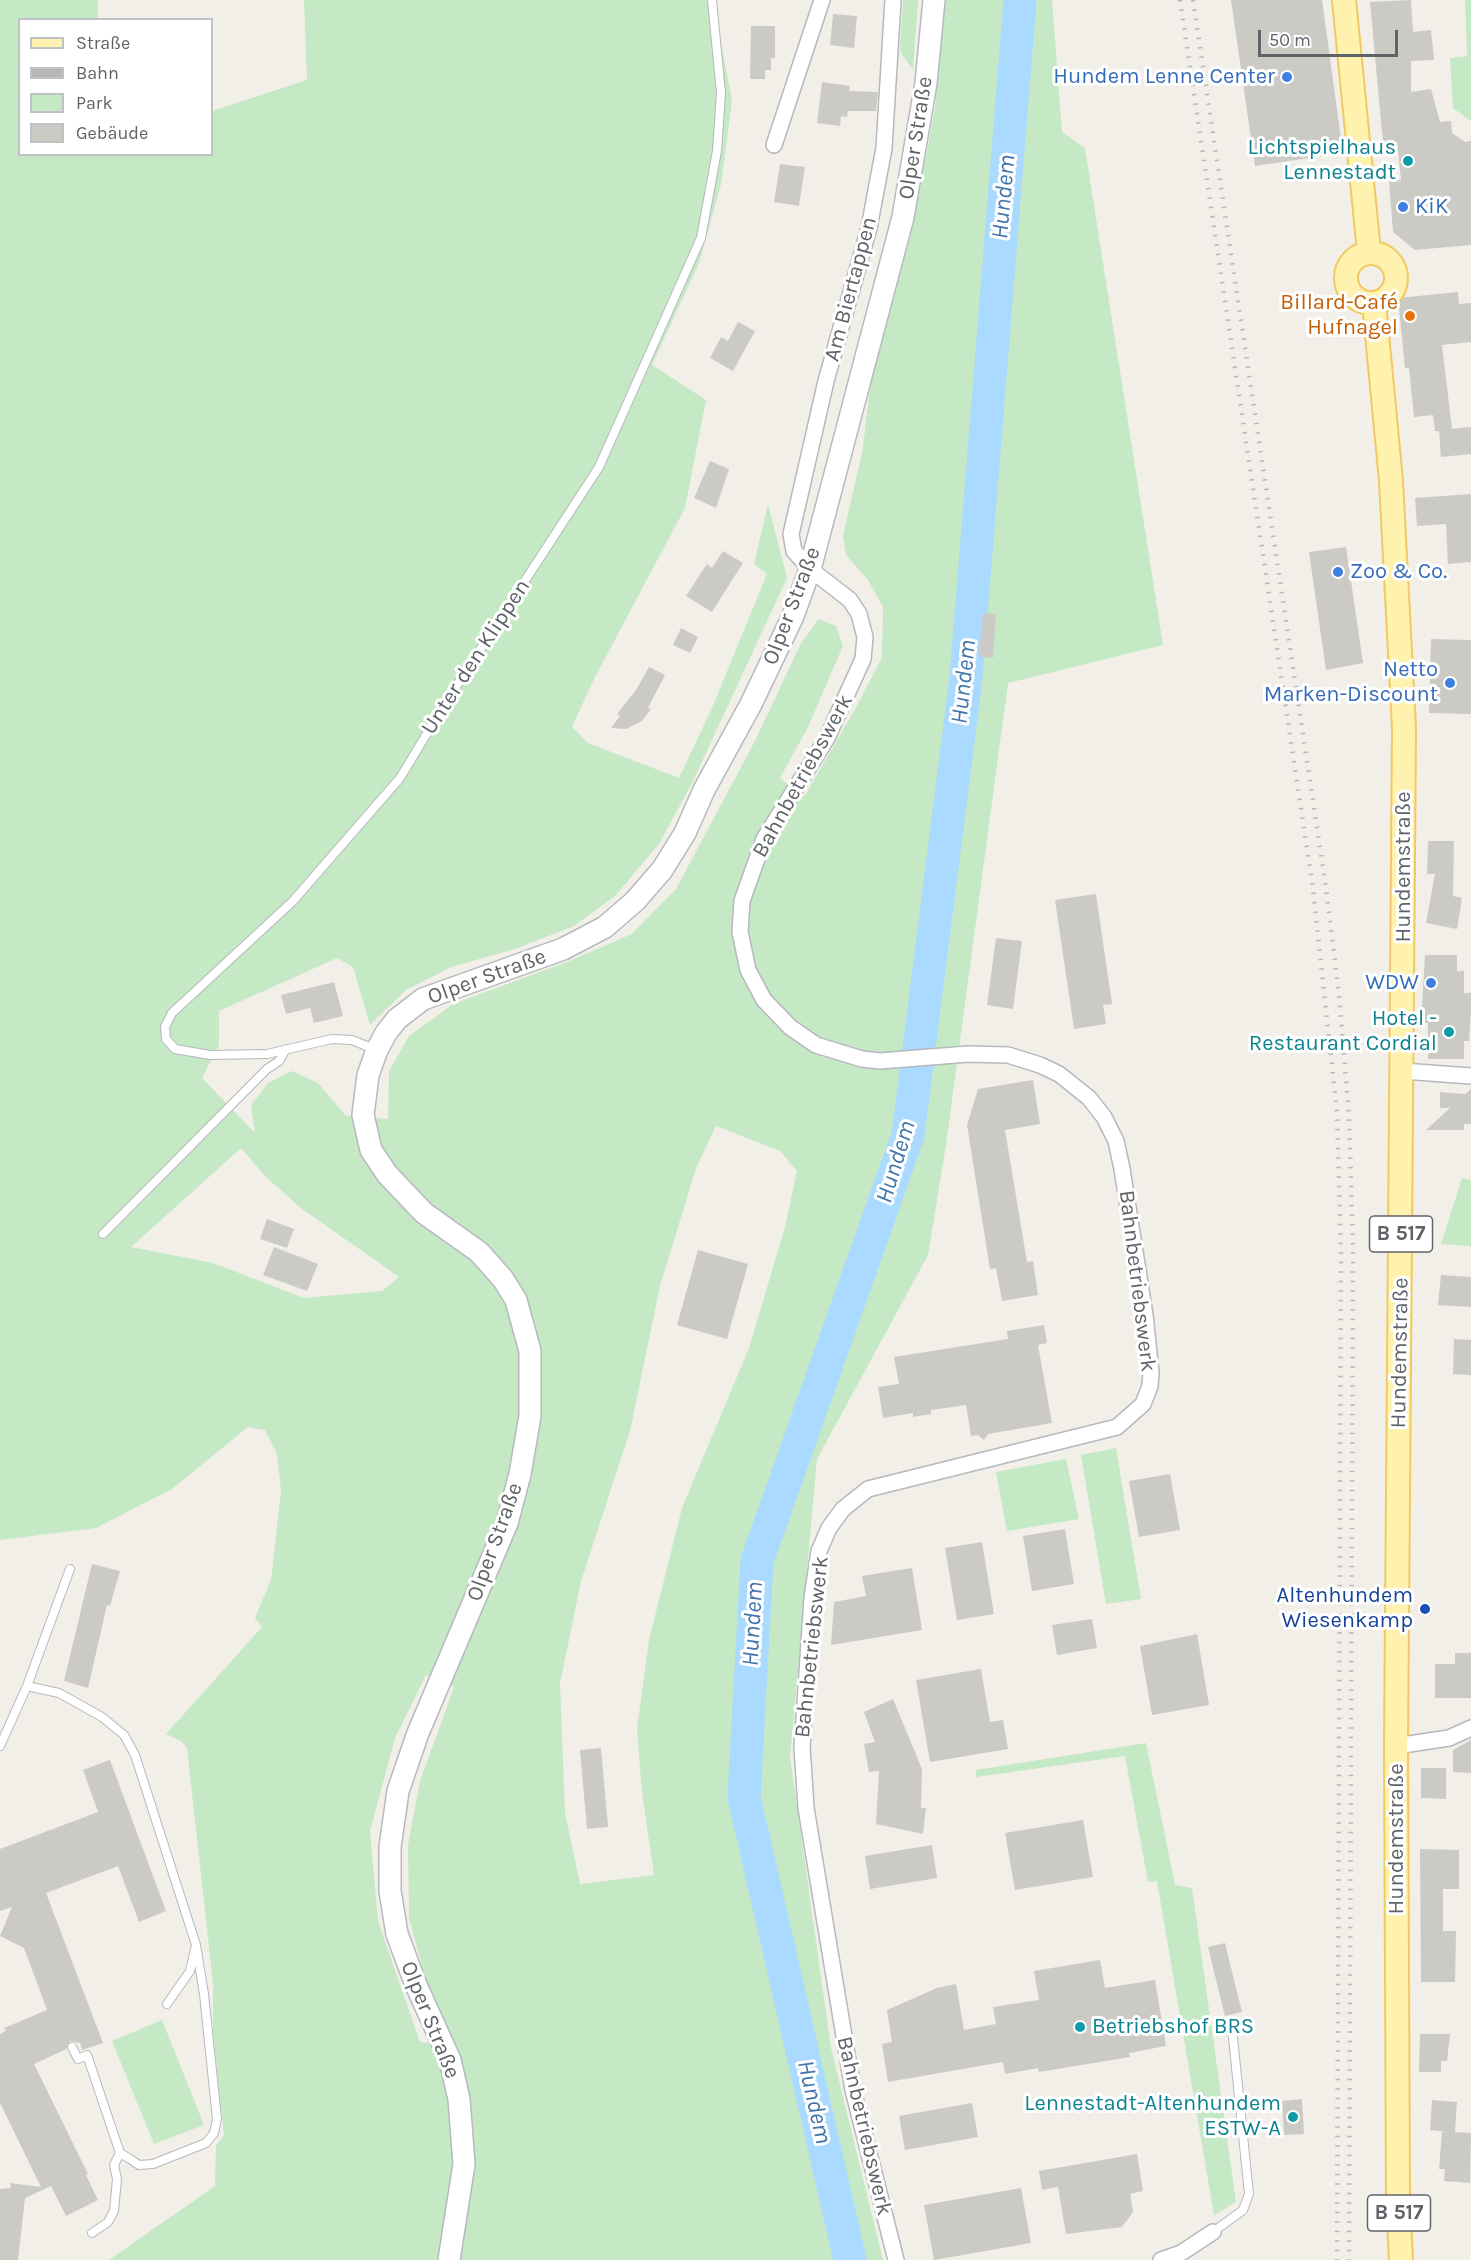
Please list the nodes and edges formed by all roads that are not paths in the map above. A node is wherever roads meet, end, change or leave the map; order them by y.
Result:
1 (712, 0) edge
2 (822, 0) edge
3 (893, 0) edge
4 (934, 0) edge
5 (1344, 0) edge
6 (774, 145) dead end
7 (1369, 252) junction
8 (1374, 303) junction
9 (810, 569) junction
10 (286, 1049) junction
11 (376, 1050) junction
12 (1403, 1071) junction
13 (1471, 1076) edge
14 (103, 1234) dead end
15 (70, 1569) dead end
16 (27, 1686) junction
17 (1471, 1728) edge
18 (0, 1746) edge
19 (1396, 1746) junction
20 (196, 1945) junction
21 (167, 2004) dead end
22 (1232, 2028) dead end
23 (72, 2047) dead end
24 (1264, 2104) dead end
25 (1242, 2106) junction
26 (120, 2153) junction
27 (1213, 2232) joint
28 (92, 2233) dead end
29 (449, 2260) edge
30 (896, 2260) edge
31 (1161, 2260) edge
32 (1401, 2260) edge

1 - 10 lane, Unter den Klippen
2 - 6 street
3 - 9 street, Am Biertappen
4 - 9 main road, Olper Straße
5 - 7 main road
7 - 8 main road
7 - 8 main road
8 - 12 main road, Hundemstraße / B 517
9 - 11 main road, Olper Straße
9 - 30 street, Bahnbetriebswerk
10 - 11 lane, Unter den Klippen
10 - 14 lane
11 - 29 main road, Olper Straße
12 - 13 street
12 - 19 main road, Hundemstraße / B 517
15 - 16 lane
16 - 18 lane
16 - 20 lane
17 - 19 street
19 - 32 main road, Hundemstraße / B 517
20 - 21 lane
20 - 26 lane
22 - 25 lane
23 - 26 lane
24 - 25 lane
25 - 27 lane
26 - 28 lane
27 - 31 street

